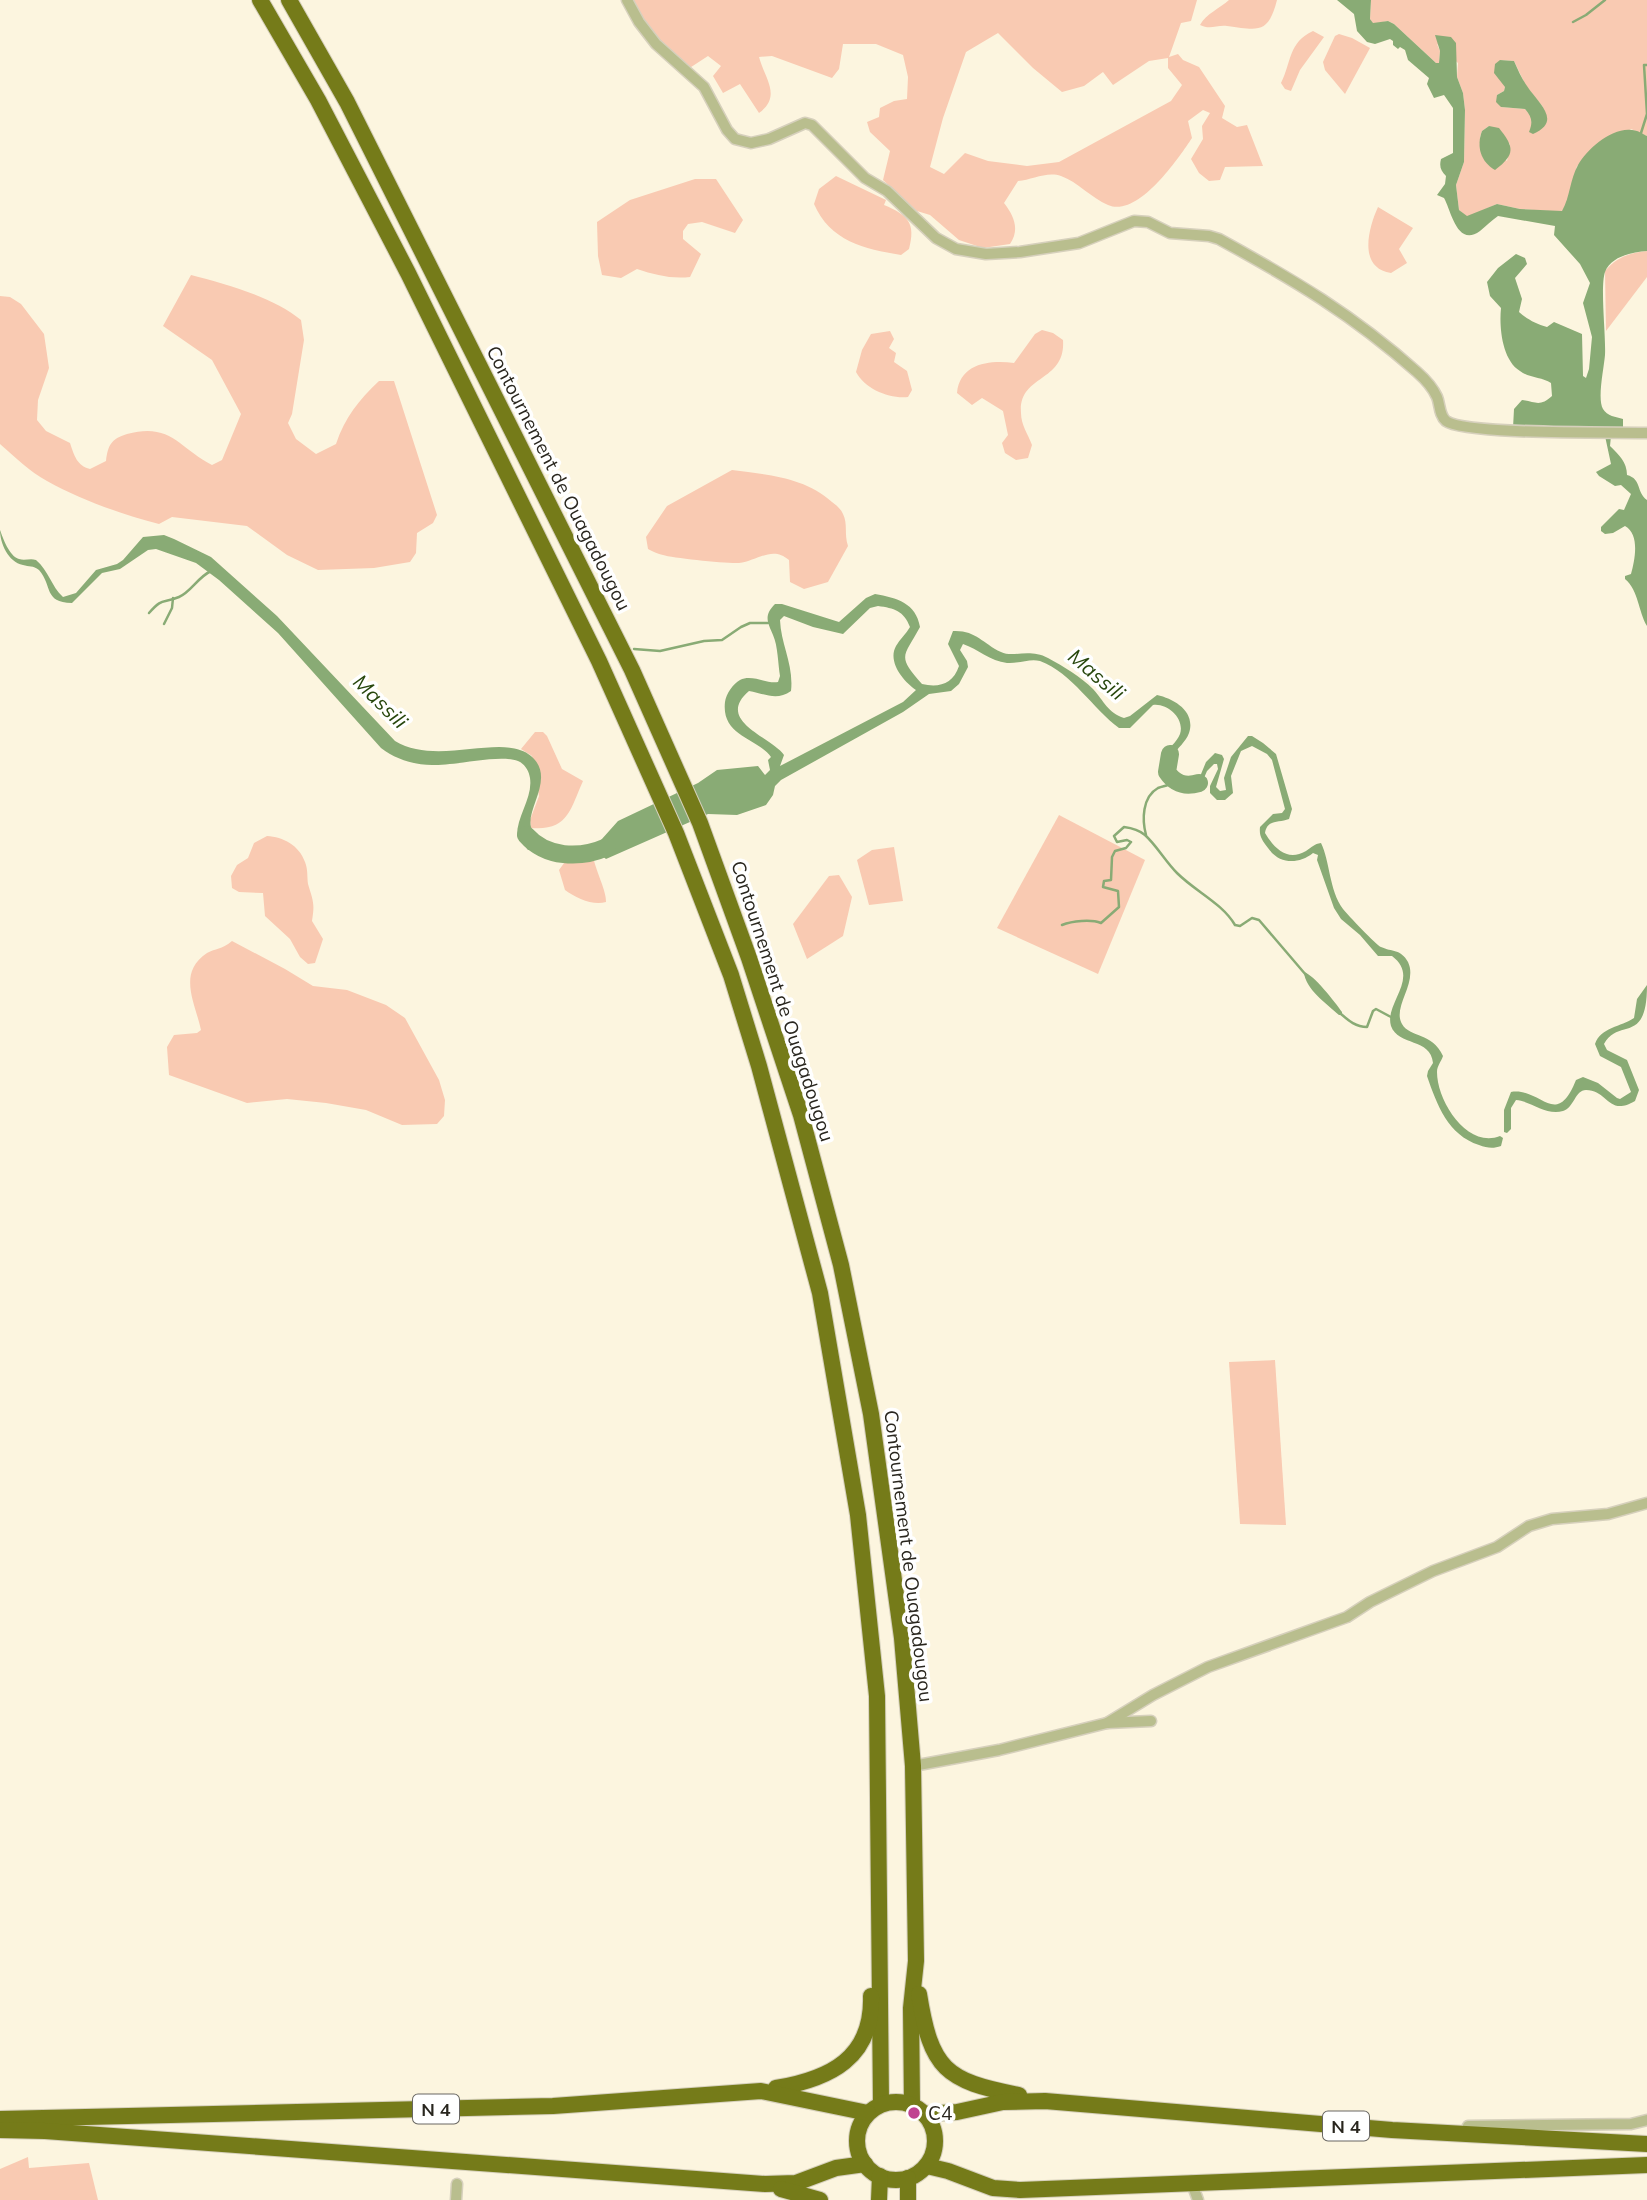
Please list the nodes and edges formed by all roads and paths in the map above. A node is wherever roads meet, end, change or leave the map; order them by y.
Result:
1 (260, 0) edge
2 (289, 0) edge
3 (626, 0) edge
4 (1647, 433) edge
5 (1647, 1503) edge
6 (1151, 1721) dead end
7 (1107, 1723) junction
8 (913, 1766) junction
9 (879, 1959) junction
10 (916, 1961) junction
11 (761, 2091) junction
12 (1045, 2101) junction
13 (875, 2109) junction
14 (918, 2110) junction
15 (0, 2119) edge
16 (1647, 2120) edge
17 (1468, 2126) dead end
18 (0, 2130) edge
19 (1647, 2144) edge
20 (865, 2164) junction
21 (927, 2165) junction
22 (1647, 2165) edge
23 (880, 2176) junction
24 (908, 2178) junction
25 (1191, 2181) junction
26 (457, 2184) dead end
27 (765, 2185) junction
28 (1069, 2188) junction
29 (456, 2200) edge
30 (820, 2200) edge
31 (879, 2200) edge
32 (908, 2200) edge
33 (1004, 2200) edge
34 (1198, 2200) edge

1 - 9 highway
2 - 8 highway, Contournement de Ouagadougou
3 - 4 street
5 - 7 street
6 - 7 street
7 - 8 street
8 - 10 highway, Contournement de Ouagadougou
9 - 11 highway
9 - 13 highway
10 - 12 highway
10 - 14 highway, Contournement de Ouagadougou
11 - 13 highway, N 4
11 - 15 highway, N 4
12 - 14 highway, N 4
12 - 19 highway, N 4
13 - 14 highway, N 4
13 - 20 highway
14 - 21 highway
16 - 17 street
18 - 27 highway
20 - 23 highway
20 - 27 highway
21 - 24 highway
21 - 28 highway
22 - 25 highway
23 - 24 highway
23 - 31 highway
24 - 32 highway
25 - 28 highway
25 - 34 street
26 - 29 street
27 - 30 highway
28 - 33 highway

